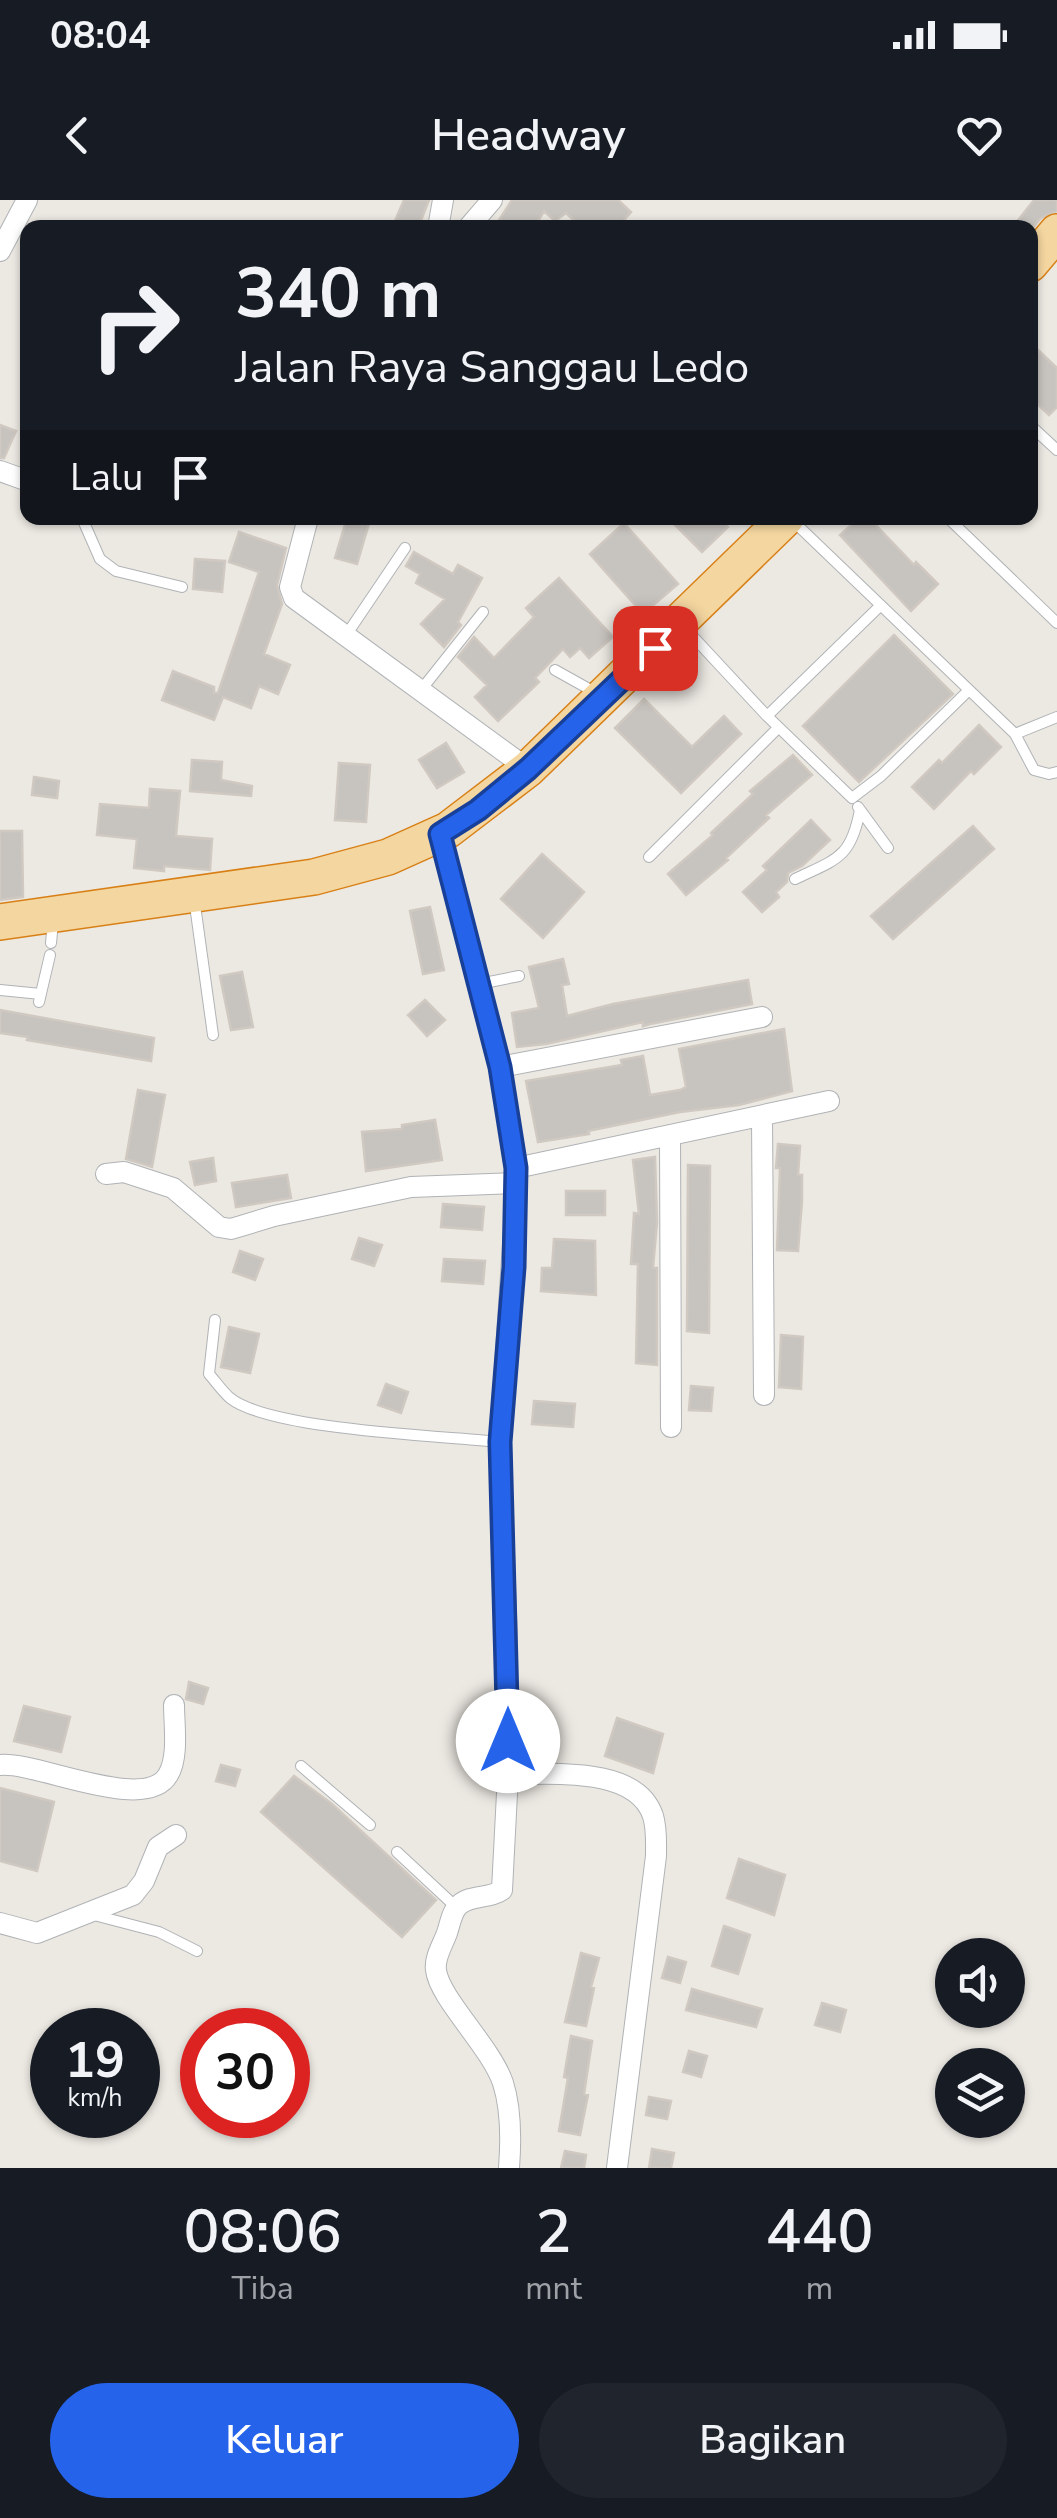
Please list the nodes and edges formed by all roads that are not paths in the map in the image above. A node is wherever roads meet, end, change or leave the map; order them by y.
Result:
1 (27, 200) edge
2 (492, 200) edge
3 (475, 220) edge
4 (1057, 232) edge
5 (0, 251) edge
6 (1038, 255) edge
7 (1038, 432) edge
8 (1057, 450) edge
9 (85, 525) edge
10 (306, 525) edge
11 (781, 525) edge
12 (795, 525) edge
13 (955, 525) edge
14 (405, 548) dead end
15 (182, 587) dead end
16 (880, 606) junction
17 (483, 612) dead end
18 (1057, 623) edge
19 (680, 624) junction
20 (347, 634) junction
21 (554, 670) dead end
22 (421, 690) junction
23 (968, 692) junction
24 (604, 697) junction
25 (767, 716) junction
26 (1057, 717) edge
27 (778, 728) junction
28 (1015, 734) junction
29 (528, 769) junction
30 (1057, 772) edge
31 (852, 798) junction
32 (860, 810) junction
33 (440, 834) junction
34 (888, 848) dead end
35 (649, 857) dead end
36 (795, 879) dead end
37 (194, 897) junction
38 (0, 922) edge
39 (51, 938) junction
40 (519, 976) dead end
41 (479, 984) junction
42 (0, 990) edge
43 (762, 1017) dead end
44 (213, 1035) dead end
45 (500, 1067) junction
46 (829, 1101) dead end
47 (762, 1118) junction
48 (670, 1135) junction
49 (106, 1174) dead end
50 (517, 1176) junction
51 (215, 1320) dead end
52 (764, 1396) dead end
53 (671, 1426) dead end
54 (500, 1442) junction
55 (174, 1705) dead end
56 (0, 1765) edge
57 (301, 1766) dead end
58 (508, 1774) junction
59 (370, 1826) dead end
60 (176, 1835) dead end
61 (396, 1852) dead end
62 (456, 1906) junction
63 (83, 1913) junction
64 (0, 1924) edge
65 (197, 1951) dead end
66 (510, 2168) edge
67 (617, 2168) edge

1 - 5 street
2 - 3 street
4 - 6 highway
7 - 8 lane
9 - 15 lane
10 - 20 street
11 - 19 highway
12 - 16 lane
13 - 18 lane
14 - 20 lane
16 - 23 lane
16 - 25 lane
17 - 22 lane
19 - 24 highway
19 - 25 lane
20 - 22 street
21 - 24 lane
22 - 29 street
23 - 28 lane
23 - 31 lane
24 - 29 highway
25 - 27 lane
26 - 28 lane
27 - 31 lane
27 - 35 lane
28 - 30 lane
29 - 33 highway
31 - 32 lane
32 - 34 lane
32 - 36 lane
33 - 37 highway
33 - 41 street
37 - 39 highway
37 - 44 lane
38 - 39 highway
39 - 42 lane
40 - 41 lane
41 - 45 street
43 - 45 street
45 - 50 street
46 - 47 street
47 - 48 street
47 - 52 street
48 - 50 street
48 - 53 street
49 - 50 street
50 - 54 street
51 - 54 lane
54 - 58 street
55 - 56 street
57 - 59 lane
58 - 62 street
58 - 67 street
60 - 63 street
61 - 62 lane
62 - 66 street
63 - 64 street
63 - 65 lane

